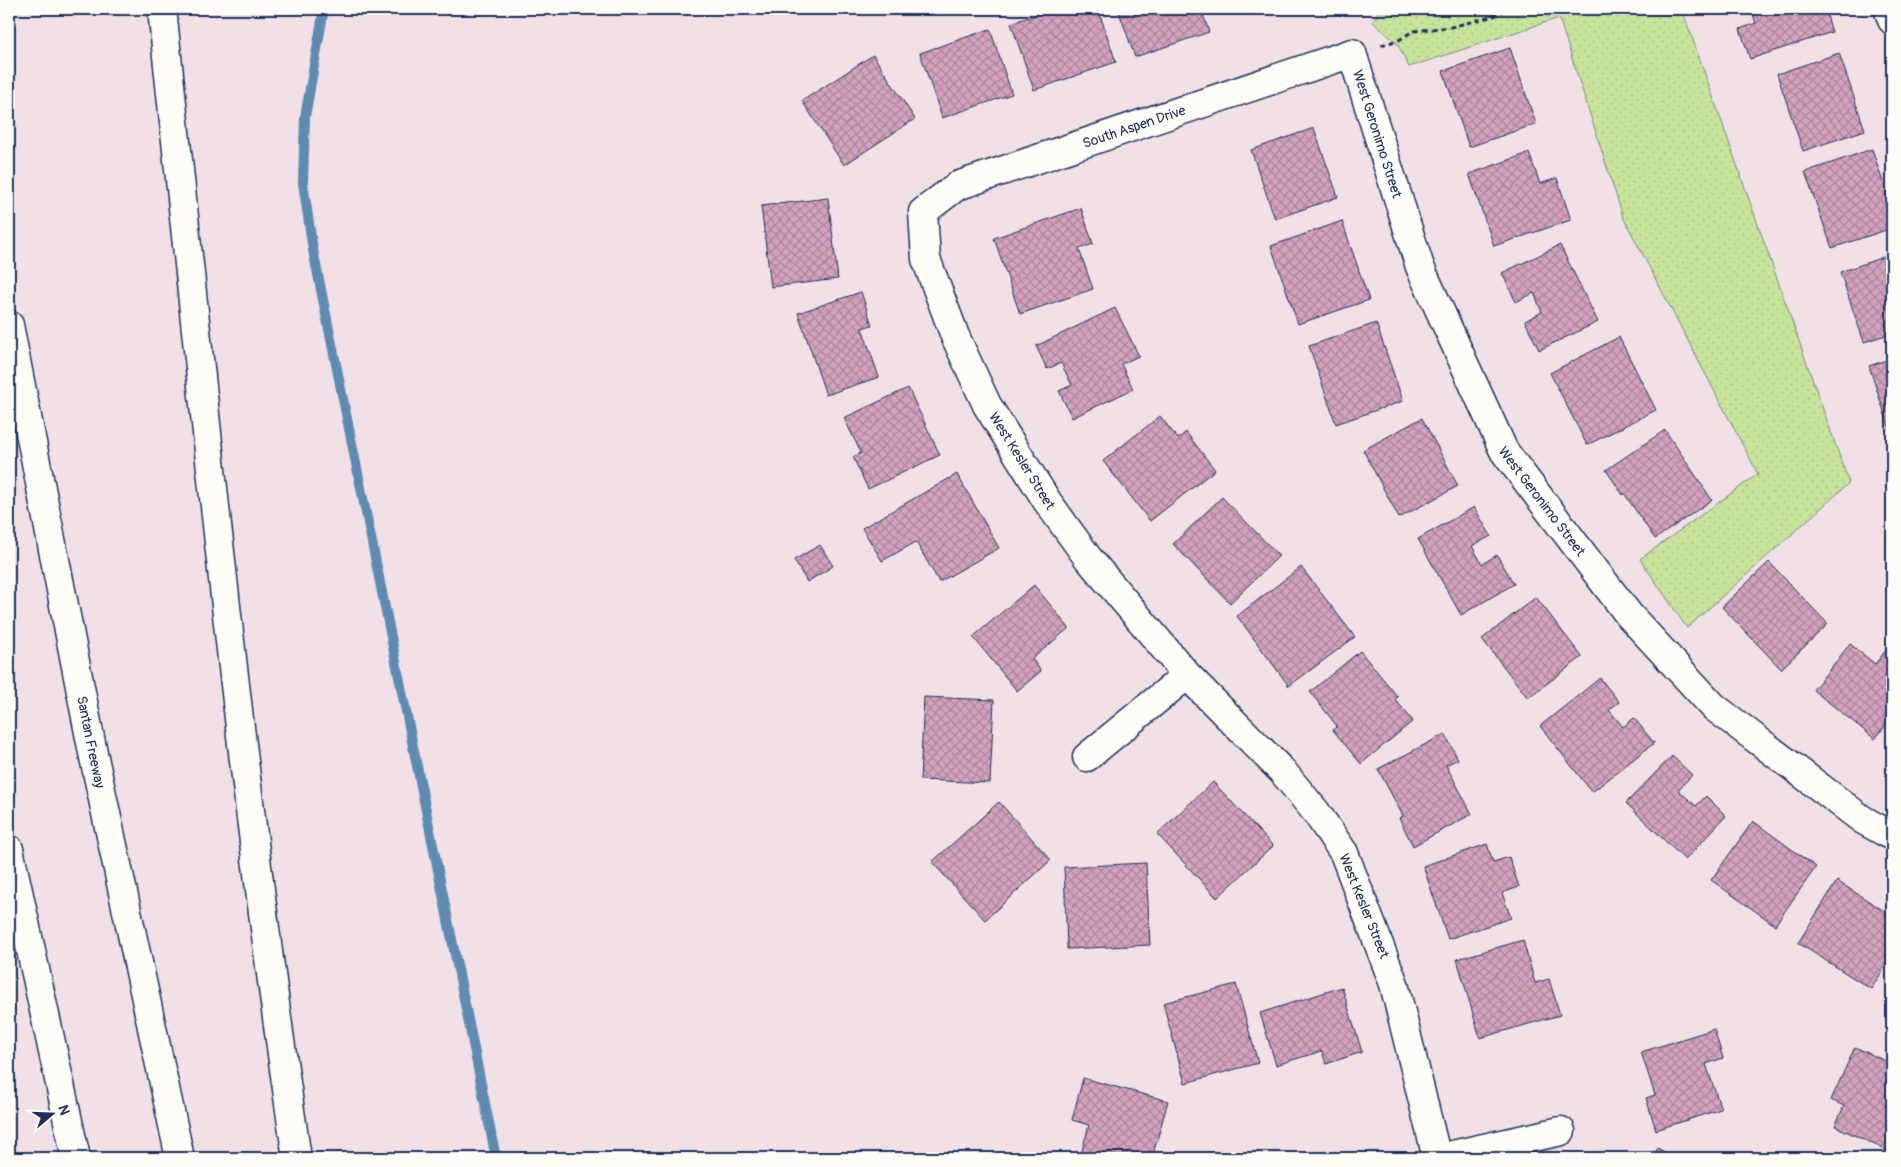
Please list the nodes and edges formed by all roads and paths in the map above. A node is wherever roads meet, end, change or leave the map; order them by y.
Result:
1 (162, 9) edge
2 (1506, 9) edge
3 (1888, 9) edge
4 (1892, 20) edge
5 (1352, 53) junction
6 (923, 212) joint
7 (9, 326) edge
8 (1188, 675) junction
9 (1087, 757) dead end
10 (1892, 836) edge
11 (9, 849) edge
12 (1561, 1131) dead end
13 (76, 1158) edge
14 (180, 1158) edge
15 (296, 1158) edge
16 (1438, 1158) edge

1 - 15 main road
2 - 5 path
3 - 4 main road
5 - 6 main road, South Aspen Drive
5 - 10 main road, West Geronimo Street
6 - 8 main road, West Kesler Street
7 - 14 main road, Santan Freeway
8 - 9 main road
8 - 16 main road, West Kesler Street
11 - 13 main road
12 - 16 main road, West Kesler Street

